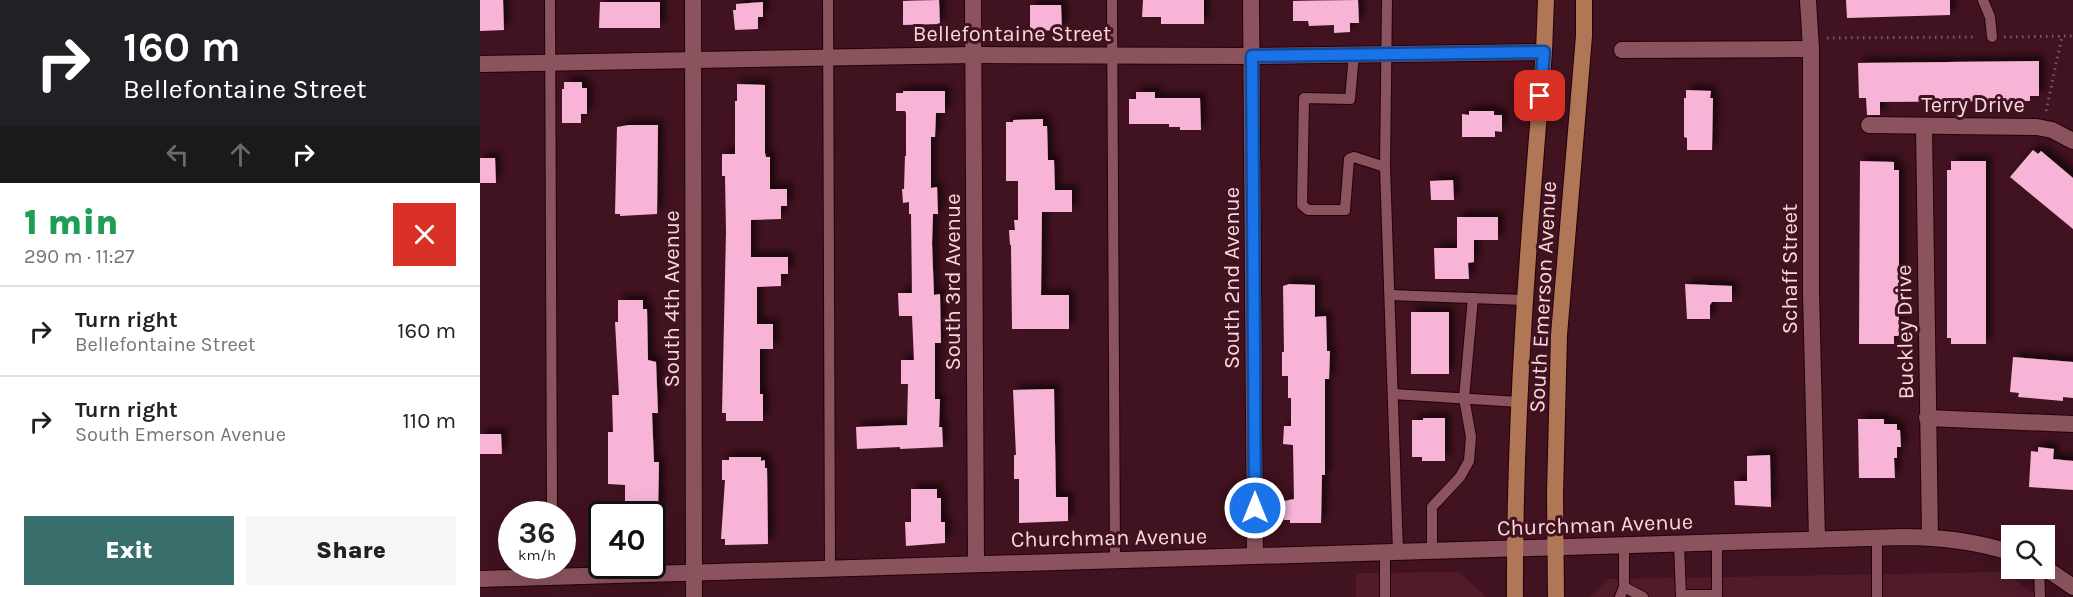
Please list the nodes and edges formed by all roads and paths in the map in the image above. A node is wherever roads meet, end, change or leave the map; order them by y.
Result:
1 (550, 0) edge
2 (693, 0) edge
3 (828, 0) edge
4 (973, 0) edge
5 (1112, 0) edge
6 (1251, 0) edge
7 (1387, 0) edge
8 (1546, 0) edge
9 (1584, 0) edge
10 (1808, 0) edge
11 (1983, 0) edge
12 (2062, 36) junction
13 (2073, 36) edge
14 (1992, 37) junction
15 (1811, 44) junction
16 (1622, 50) dead end
17 (1544, 52) junction
18 (1387, 53) junction
19 (1354, 54) junction
20 (973, 55) junction
21 (1112, 55) junction
22 (1252, 56) junction
23 (828, 57) junction
24 (693, 59) junction
25 (550, 63) junction
26 (480, 64) edge
27 (1869, 125) dead end
28 (1924, 127) junction
29 (2042, 128) junction
30 (2073, 141) edge
31 (1385, 167) junction
32 (1390, 295) junction
33 (1473, 298) junction
34 (1525, 300) junction
35 (1393, 394) junction
36 (1464, 399) junction
37 (1519, 402) junction
38 (1927, 418) junction
39 (2073, 424) edge
40 (552, 501) edge
41 (1876, 537) junction
42 (1930, 537) junction
43 (1817, 539) junction
44 (1717, 542) junction
45 (1679, 543) junction
46 (1624, 544) junction
47 (1556, 547) junction
48 (1515, 549) junction
49 (2001, 550) edge
50 (1432, 552) junction
51 (1392, 553) junction
52 (1255, 555) junction
53 (1115, 560) junction
54 (976, 563) junction
55 (830, 568) junction
56 (576, 571) edge
57 (693, 572) junction
58 (2055, 574) edge
59 (498, 577) edge
60 (480, 579) edge
61 (2039, 579) edge
62 (2073, 586) edge
63 (1622, 592) edge
64 (1681, 596) edge
65 (1717, 596) edge
66 (694, 597) edge
67 (1385, 597) edge
68 (1515, 597) edge
69 (1556, 597) edge
70 (1643, 597) edge
71 (1877, 597) edge
72 (2040, 597) edge

1 - 25 lane
2 - 24 street, South 4th Avenue
3 - 23 lane
4 - 20 street, South 3rd Avenue
5 - 21 lane
6 - 22 street, South 2nd Avenue
7 - 18 lane
8 - 17 main road, South Emerson Avenue
9 - 47 main road, South Emerson Avenue
10 - 15 street, Schaff Street
11 - 14 lane
12 - 13 path
12 - 14 path
12 - 29 path
14 - 15 path
15 - 16 street
15 - 43 street, Schaff Street
17 - 18 street, Bellefontaine Street
17 - 34 main road, South Emerson Avenue
18 - 19 street, Bellefontaine Street
18 - 31 lane
19 - 22 street, Bellefontaine Street
19 - 31 lane
20 - 21 street, Bellefontaine Street
20 - 23 street, Bellefontaine Street
20 - 54 street, South 3rd Avenue
21 - 22 street, Bellefontaine Street
21 - 53 lane
22 - 52 street, South 2nd Avenue
23 - 24 street, Bellefontaine Street
23 - 55 lane
24 - 25 street, Bellefontaine Street
24 - 57 street, South 4th Avenue
25 - 26 street, Bellefontaine Street
25 - 40 lane
27 - 28 street, Terry Drive
28 - 29 street, Terry Drive
28 - 38 street, Buckley Drive
29 - 30 street, Terry Drive
31 - 32 lane
32 - 33 lane
32 - 35 lane
33 - 34 lane
33 - 36 lane
34 - 37 main road, South Emerson Avenue
35 - 36 lane
35 - 51 lane
36 - 37 lane
36 - 50 lane
37 - 48 main road, South Emerson Avenue
38 - 39 street
38 - 42 street, Buckley Drive
41 - 42 street, Churchman Avenue
41 - 43 street, Churchman Avenue
41 - 71 lane
42 - 49 street, Churchman Avenue
43 - 44 street, Churchman Avenue
44 - 45 street, Churchman Avenue
44 - 65 lane
45 - 46 street, Churchman Avenue
45 - 64 lane
46 - 47 street, Churchman Avenue
46 - 63 lane
47 - 48 street, Churchman Avenue
47 - 69 main road, South Emerson Avenue
48 - 50 street, Churchman Avenue
48 - 68 main road, South Emerson Avenue
50 - 51 street, Churchman Avenue
51 - 52 street, Churchman Avenue
51 - 67 lane
52 - 53 street, Churchman Avenue
53 - 54 street, Churchman Avenue
54 - 55 street, Churchman Avenue
55 - 57 street, Churchman Avenue
56 - 57 street, Churchman Avenue
57 - 66 street, South 4th Avenue
58 - 62 street
59 - 60 street, Churchman Avenue
61 - 72 lane
63 - 70 lane
64 - 65 lane

